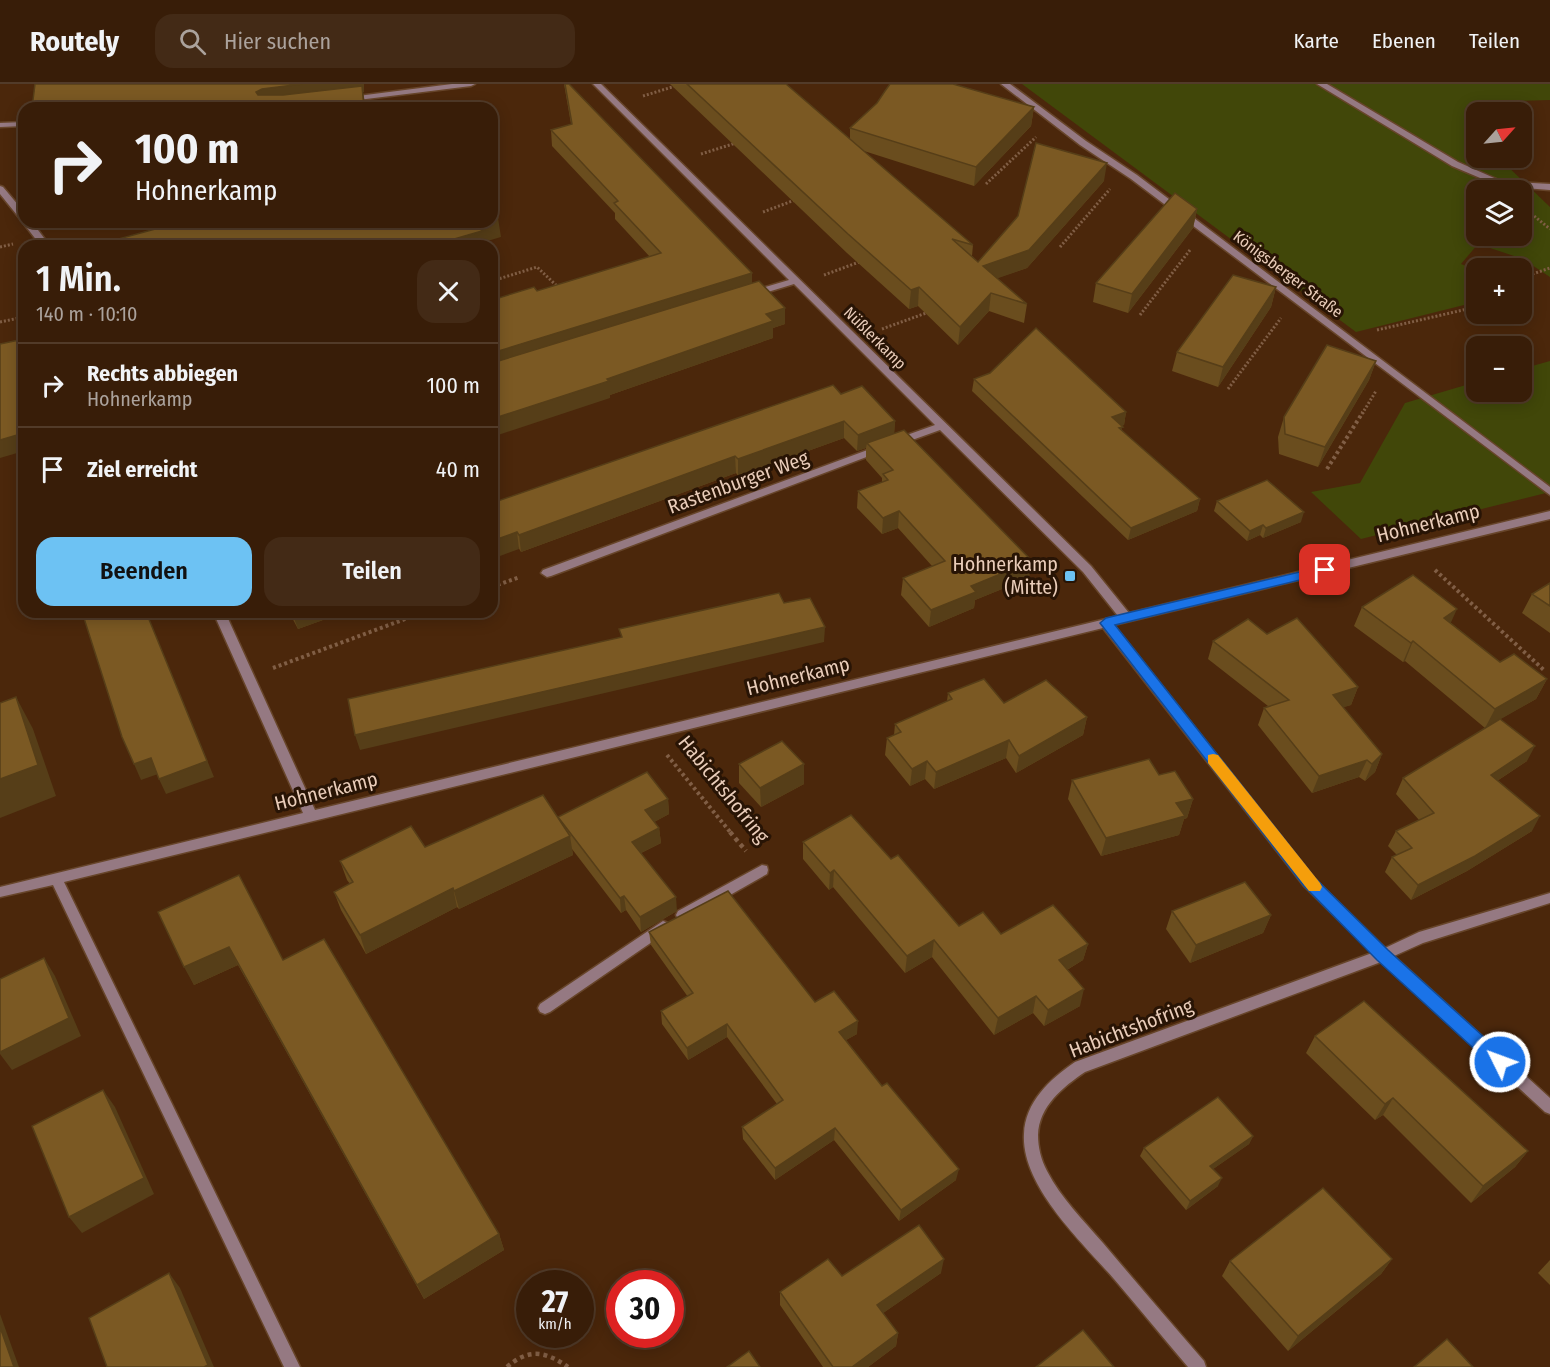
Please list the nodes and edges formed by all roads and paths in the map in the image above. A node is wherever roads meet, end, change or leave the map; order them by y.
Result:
1 (471, 84) edge
2 (597, 84) edge
3 (682, 84) edge
4 (1005, 84) edge
5 (1321, 84) edge
6 (342, 100) edge
7 (618, 104) junction
8 (18, 124) edge
9 (0, 125) edge
10 (1060, 126) junction
11 (739, 142) edge
12 (676, 162) junction
13 (1134, 177) junction
14 (986, 184) dead end
15 (1550, 187) edge
16 (0, 189) edge
17 (802, 198) edge
18 (18, 211) edge
19 (1532, 213) edge
20 (735, 222) junction
21 (32, 228) edge
22 (1550, 229) edge
23 (1214, 237) junction
24 (41, 240) edge
25 (1060, 247) dead end
26 (864, 260) edge
27 (1550, 268) edge
28 (1532, 274) edge
29 (498, 279) edge
30 (796, 283) junction
31 (560, 290) edge
32 (739, 298) edge
33 (1305, 306) junction
34 (1466, 309) edge
35 (933, 311) edge
36 (1140, 315) dead end
37 (18, 318) edge
38 (0, 322) edge
39 (1347, 337) junction
40 (854, 340) junction
41 (1399, 376) junction
42 (1228, 389) dead end
43 (941, 426) junction
44 (1327, 469) dead end
45 (1550, 492) edge
46 (1550, 515) edge
47 (1413, 548) junction
48 (547, 573) dead end
49 (222, 618) edge
50 (408, 618) edge
51 (1126, 618) junction
52 (1106, 623) junction
53 (1545, 670) dead end
54 (249, 677) junction
55 (656, 733) junction
56 (311, 816) junction
57 (762, 870) joint
58 (56, 878) junction
59 (0, 892) edge
60 (1550, 898) edge
61 (1383, 955) junction
62 (545, 1008) dead end
63 (1550, 1107) edge
64 (292, 1367) edge
65 (507, 1367) edge
66 (568, 1367) edge
67 (1198, 1367) edge

1 - 6 street
2 - 7 street, Nüßlerkamp
3 - 7 path
4 - 10 street, Königsberger Straße
5 - 15 street
7 - 12 street, Nüßlerkamp
8 - 9 street
10 - 13 street, Königsberger Straße
10 - 14 path
11 - 12 path
12 - 20 street, Nüßlerkamp
13 - 23 street, Königsberger Straße
13 - 25 path
16 - 18 street
17 - 20 path
19 - 22 path
20 - 30 street, Nüßlerkamp
21 - 24 street
23 - 33 street, Königsberger Straße
23 - 36 path
26 - 30 path
27 - 28 path
29 - 31 path
30 - 32 street
30 - 40 street, Nüßlerkamp
33 - 39 street, Königsberger Straße
33 - 42 path
34 - 39 path
35 - 40 path
37 - 38 path
39 - 41 street, Königsberger Straße
40 - 43 street, Nüßlerkamp
41 - 44 path
41 - 45 street, Königsberger Straße
43 - 48 street, Rastenburger Weg
43 - 51 street, Nüßlerkamp
46 - 47 street, Hohnerkamp
47 - 51 street, Hohnerkamp
47 - 53 path
49 - 54 street
50 - 54 path
51 - 52 street, Hohnerkamp
52 - 55 street, Hohnerkamp
52 - 61 street
54 - 56 street
55 - 56 street, Hohnerkamp
55 - 57 path, Habichtshofring
56 - 58 street, Hohnerkamp
57 - 62 street
58 - 59 street, Hohnerkamp
58 - 64 street
60 - 61 street, Habichtshofring
61 - 63 street
61 - 67 street, Habichtshofring
65 - 66 path

